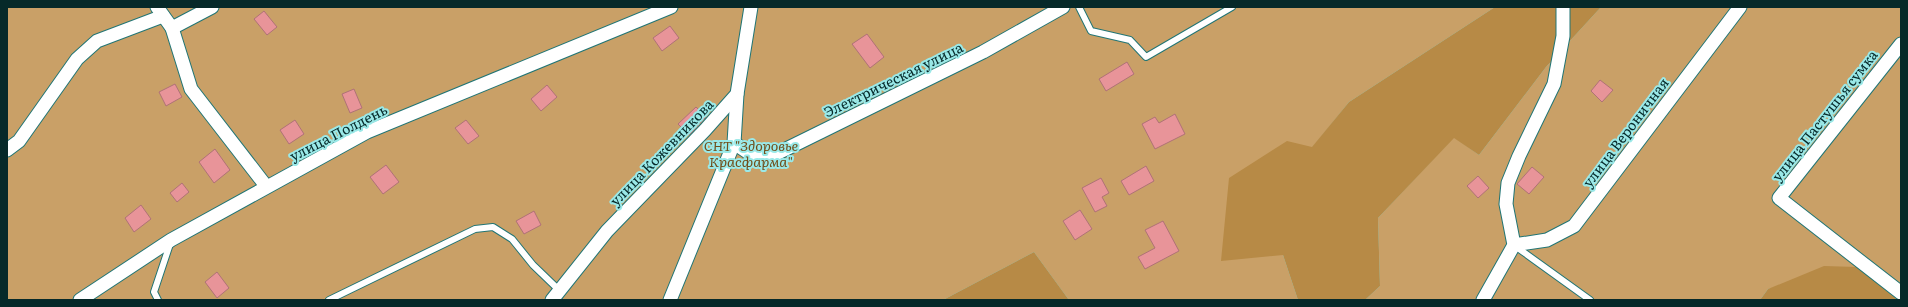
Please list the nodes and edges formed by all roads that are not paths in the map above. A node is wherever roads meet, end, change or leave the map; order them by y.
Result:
1 (212, 7) edge
2 (671, 7) edge
3 (751, 7) edge
4 (1063, 7) edge
5 (1079, 7) edge
6 (1232, 7) edge
7 (1563, 7) edge
8 (1740, 7) edge
9 (160, 12) edge
10 (172, 28) junction
11 (1901, 44) edge
12 (737, 94) junction
13 (734, 143) junction
14 (7, 150) edge
15 (266, 186) junction
16 (171, 240) junction
17 (1514, 245) junction
18 (1901, 294) edge
19 (556, 295) edge
20 (80, 300) edge
21 (158, 300) edge
22 (329, 300) edge
23 (670, 300) edge
24 (1483, 300) edge
25 (1590, 300) edge

1 - 10 street
2 - 15 street, улица Полдень
3 - 12 street
4 - 13 street, Электрическая улица
5 - 6 lane
7 - 17 street
8 - 17 street, улица Вероничная
9 - 10 street
9 - 14 street
10 - 15 street
11 - 18 street, улица Пастушья сумка
12 - 13 street
12 - 19 street, улица Кожевникова
13 - 23 street
15 - 16 street, улица Полдень
16 - 20 street, улица Полдень
16 - 21 lane
17 - 24 street
17 - 25 lane
19 - 22 lane

